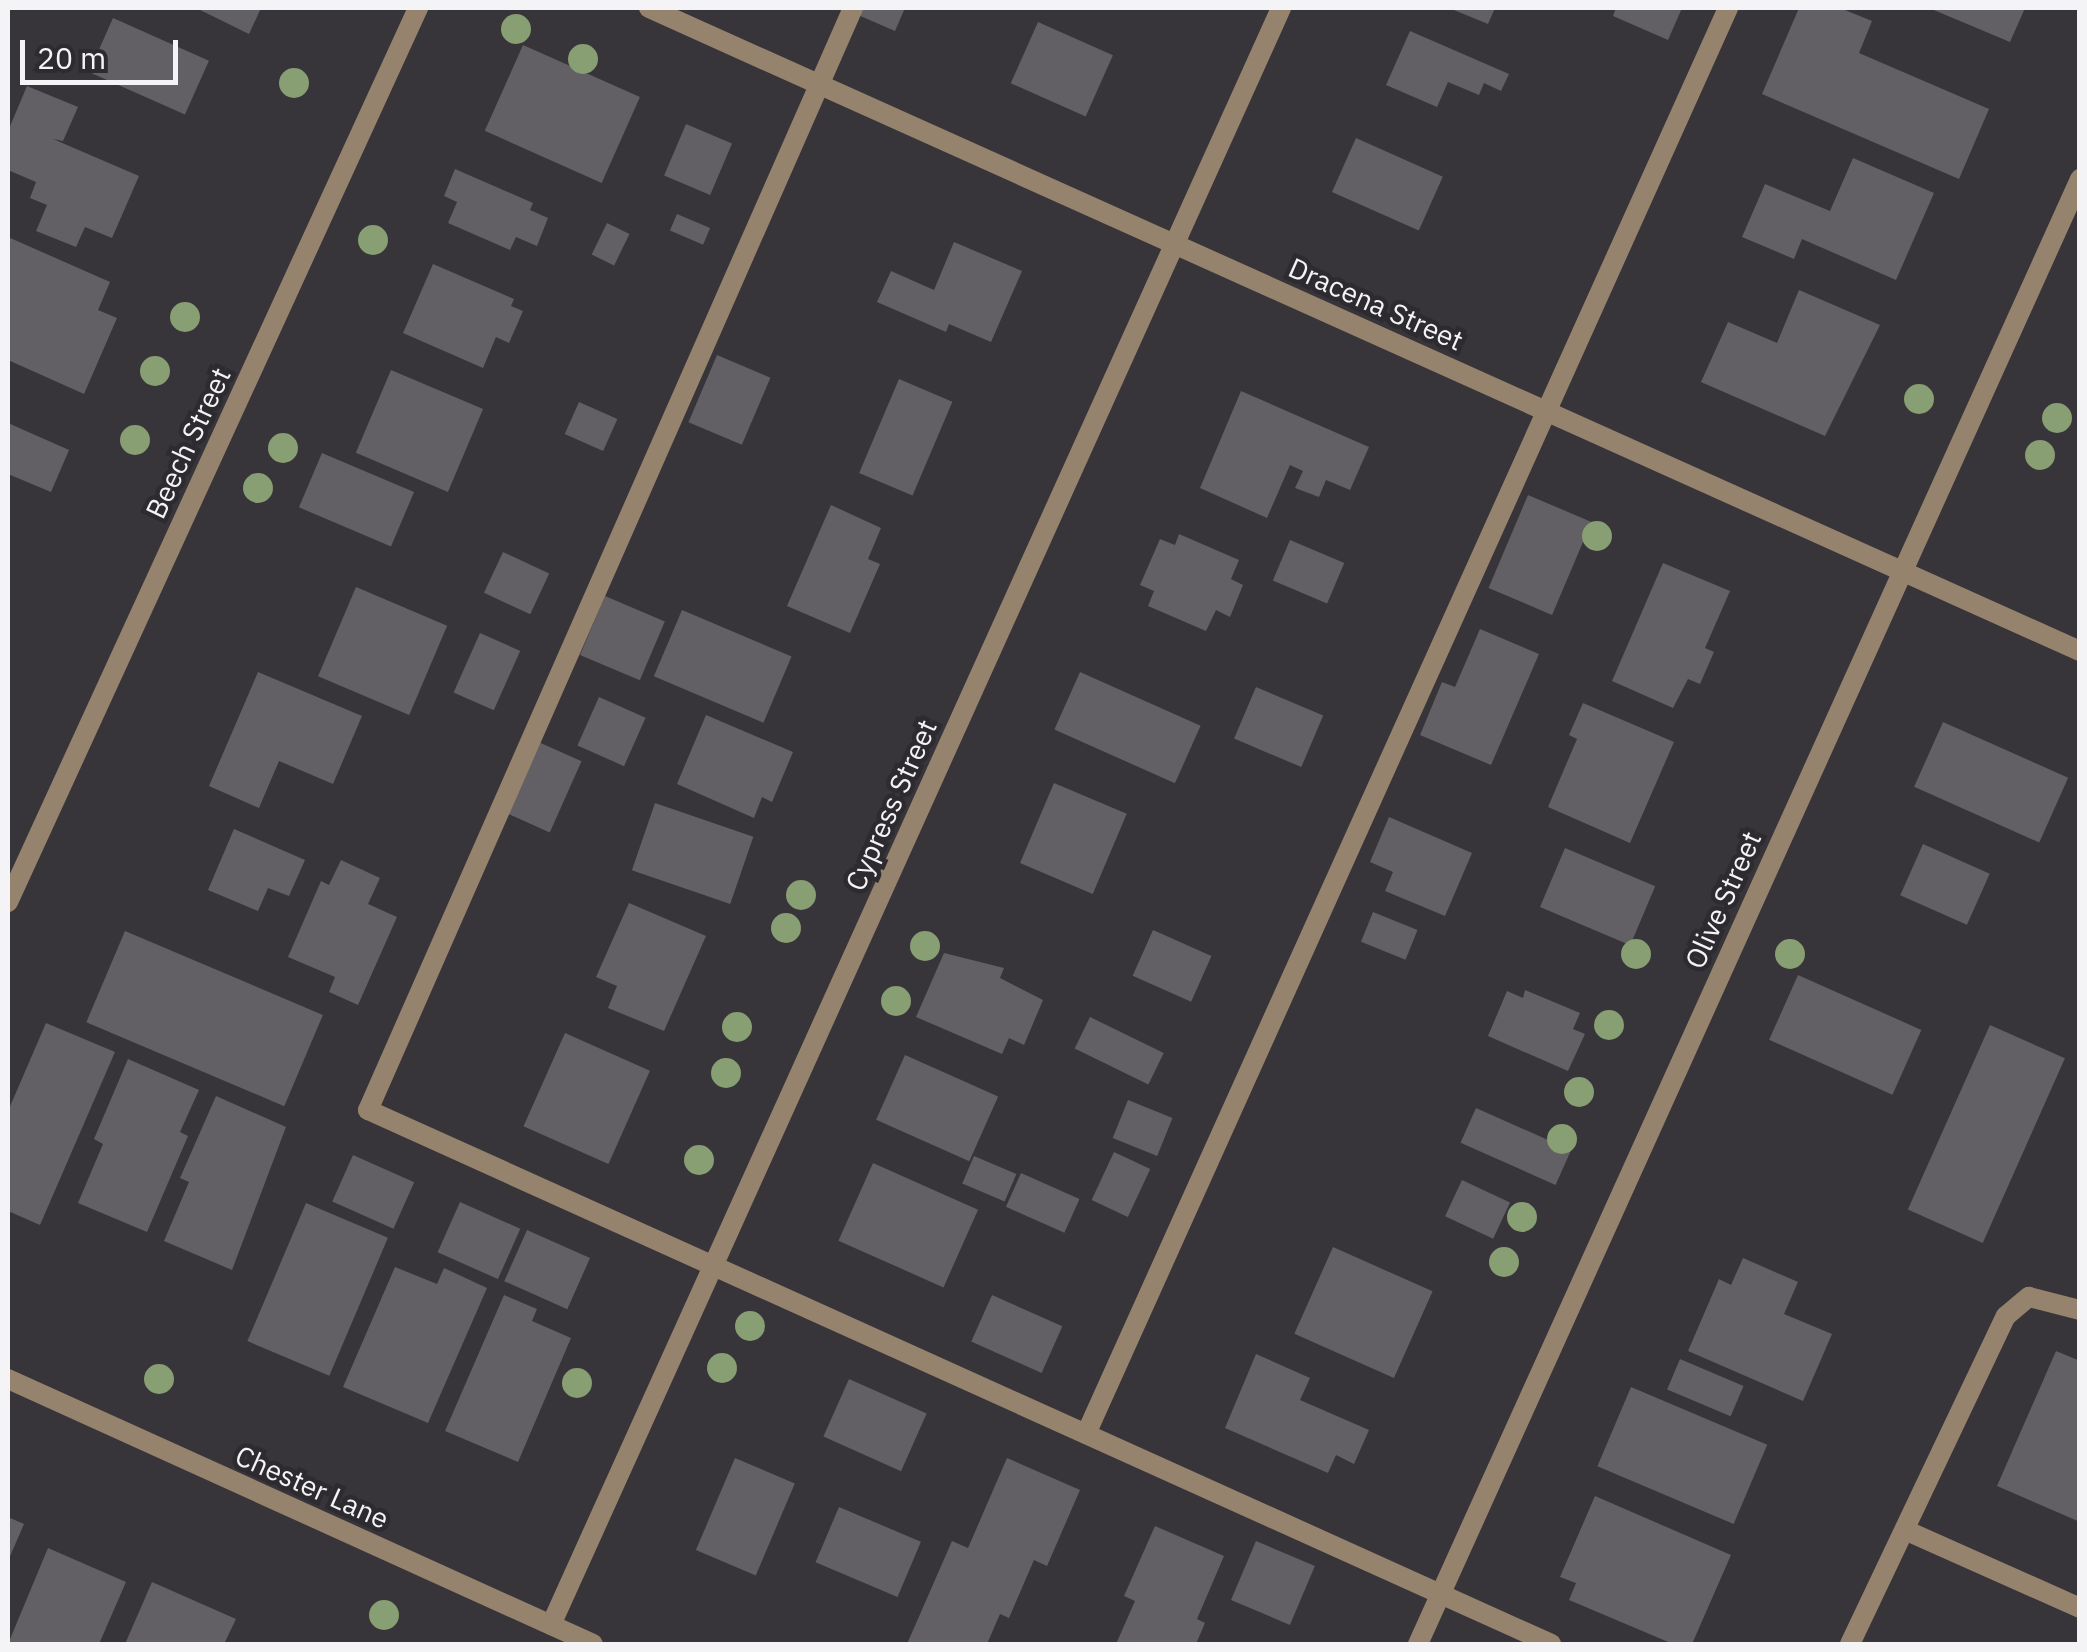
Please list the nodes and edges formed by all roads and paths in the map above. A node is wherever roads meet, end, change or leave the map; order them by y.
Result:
1 (418, 8) edge
2 (650, 8) edge
3 (853, 8) edge
4 (1281, 8) edge
5 (1728, 8) edge
6 (819, 83) junction
7 (2080, 179) edge
8 (1175, 243) junction
9 (1544, 410) junction
10 (1902, 571) junction
11 (2080, 651) edge
12 (8, 902) edge
13 (714, 1264) junction
14 (2080, 1310) edge
15 (8, 1379) edge
16 (1086, 1434) junction
17 (1904, 1530) junction
18 (1440, 1594) junction
19 (2080, 1608) edge
20 (551, 1625) junction
21 (593, 1644) edge
22 (1418, 1644) edge
23 (1551, 1644) edge
24 (1850, 1644) edge

1 - 12 street, Beech Street
2 - 6 street, Dracena Street
3 - 6 street
4 - 8 street, Cypress Street
5 - 9 street
6 - 8 street, Dracena Street
6 - 13 street
7 - 10 street, Olive Street
8 - 9 street, Dracena Street
8 - 13 street, Cypress Street
9 - 10 street, Dracena Street
9 - 16 street
10 - 11 street, Dracena Street
10 - 18 street, Olive Street
13 - 16 street
13 - 20 street, Cypress Street
14 - 17 street
15 - 20 street, Chester Lane
16 - 18 street
17 - 19 street
17 - 24 street
18 - 22 street, Olive Street
18 - 23 street
20 - 21 street, Chester Lane

